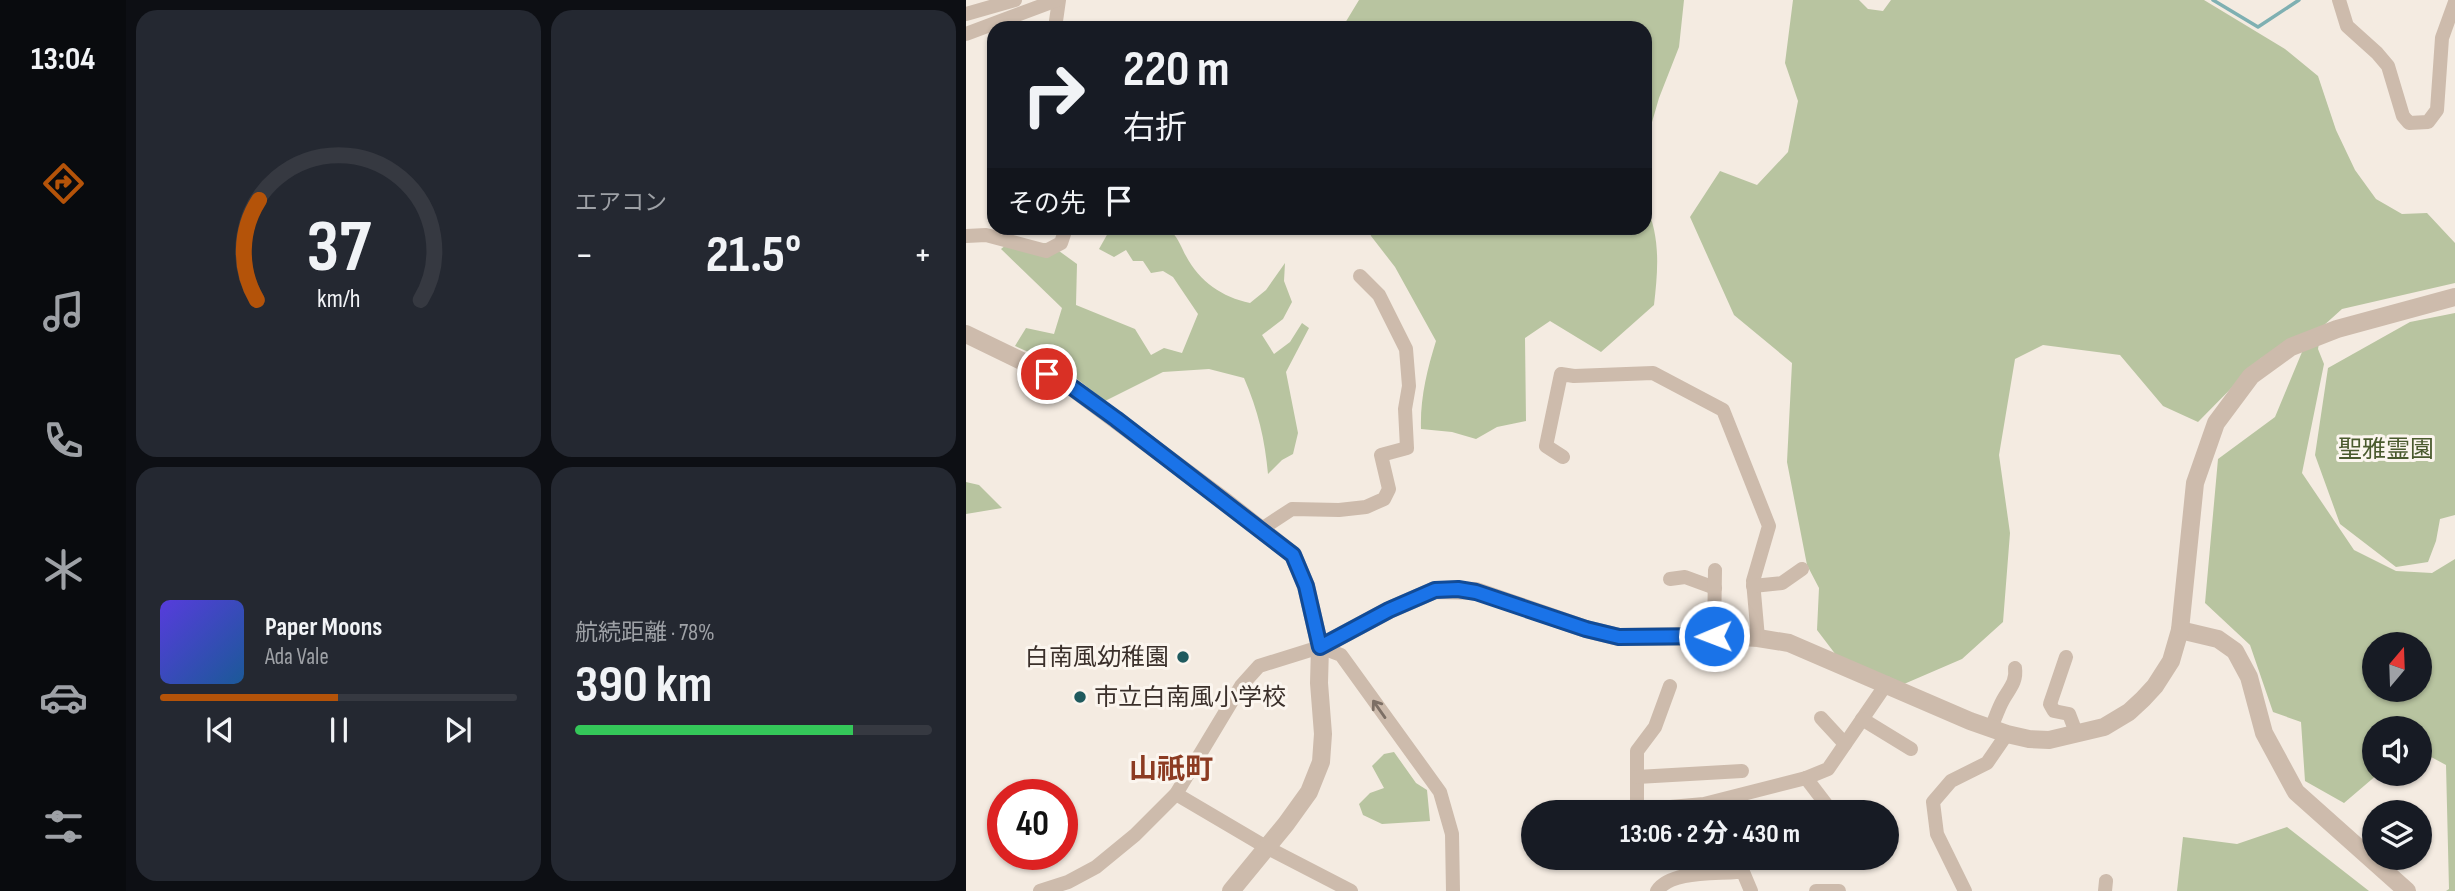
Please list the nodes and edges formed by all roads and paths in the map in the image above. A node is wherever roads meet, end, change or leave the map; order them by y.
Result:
1 (1015, 0) edge
2 (1058, 0) edge
3 (2339, 0) edge
4 (2455, 2) edge
5 (966, 14) edge
6 (1001, 21) edge
7 (1056, 21) edge
8 (987, 26) edge
9 (966, 34) edge
10 (1064, 235) edge
11 (966, 236) edge
12 (1360, 276) dead end
13 (2455, 297) edge
14 (966, 334) edge
15 (1563, 457) dead end
16 (1261, 530) junction
17 (1802, 569) dead end
18 (1715, 570) dead end
19 (1670, 579) dead end
20 (1754, 586) junction
21 (1715, 588) junction
22 (2180, 630) junction
23 (1714, 636) junction
24 (1758, 638) junction
25 (1320, 647) junction
26 (2066, 657) dead end
27 (2015, 668) dead end
28 (1886, 683) junction
29 (1670, 686) dead end
30 (1821, 718) dead end
31 (1862, 719) junction
32 (1999, 731) junction
33 (2077, 735) junction
34 (1845, 744) junction
35 (1911, 749) dead end
36 (1742, 771) dead end
37 (1637, 777) junction
38 (1806, 778) junction
39 (1176, 794) junction
40 (1823, 800) edge
41 (1266, 847) junction
42 (1040, 891) edge
43 (1231, 891) edge
44 (1351, 891) edge
45 (1453, 891) edge
46 (1657, 891) edge
47 (1751, 891) edge
48 (1816, 891) edge
49 (1839, 891) edge
50 (1965, 891) edge
51 (2407, 891) edge

1 - 5 street
2 - 6 street
2 - 7 street
3 - 4 street
8 - 9 street
10 - 11 street
12 - 16 street
13 - 22 street
14 - 16 street
15 - 20 street
16 - 25 street
17 - 20 street
18 - 21 street
19 - 21 street
20 - 24 street
21 - 23 street
22 - 33 street
22 - 51 street
23 - 24 street
23 - 25 street
24 - 28 street
25 - 39 street
25 - 41 street
45 -> 25 street
26 - 33 street
27 - 32 street
28 - 31 street
28 - 32 street
29 - 37 street
30 - 34 street
31 - 34 street
31 - 35 street
32 - 33 street
32 - 50 street
34 - 38 street
36 - 37 street
37 - 38 street
38 - 40 street
39 - 41 street
39 - 42 street
41 - 43 street
41 - 44 street
46 - 47 street
48 - 49 street

